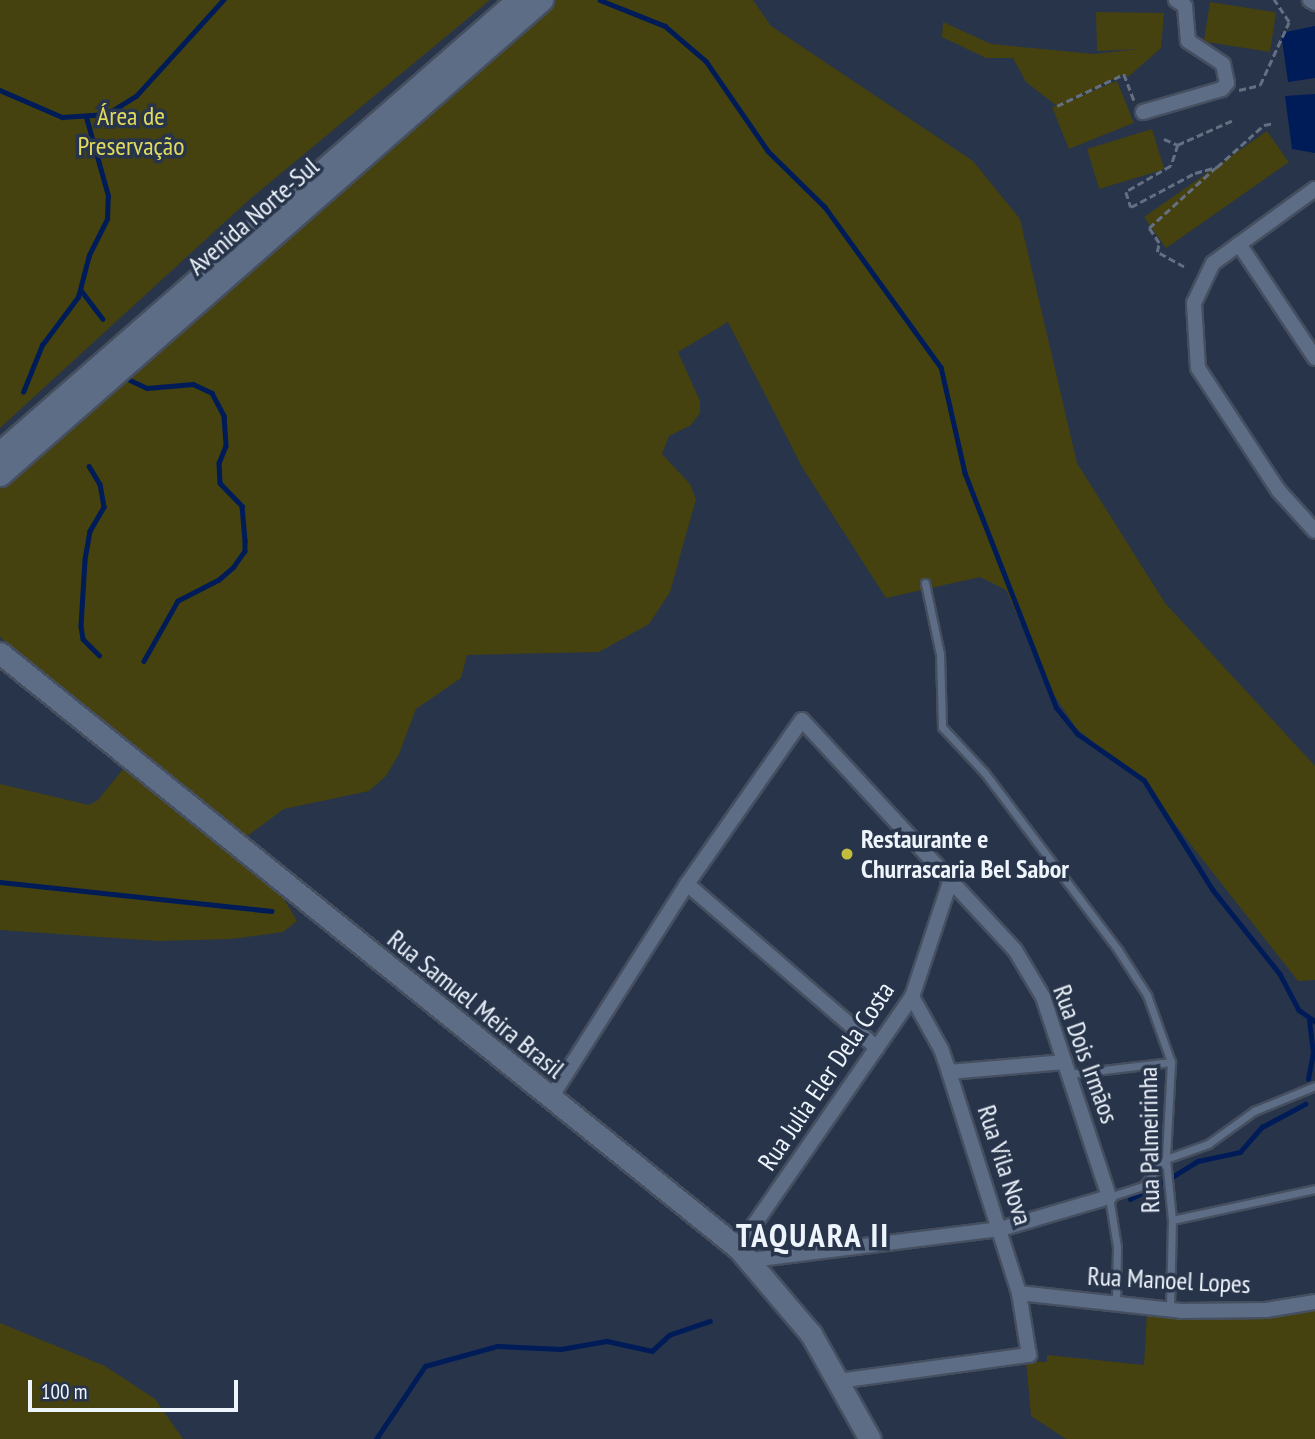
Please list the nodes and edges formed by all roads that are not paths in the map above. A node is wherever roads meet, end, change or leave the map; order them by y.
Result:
1 (517, 0) edge
2 (542, 0) edge
3 (1176, 0) edge
4 (1310, 0) edge
5 (1315, 3) edge
6 (1140, 110) road end
7 (1315, 189) edge
8 (1239, 244) junction
9 (1315, 358) edge
10 (0, 452) edge
11 (0, 475) edge
12 (1315, 531) edge
13 (925, 583) dead end
14 (0, 653) edge
15 (950, 882) junction
16 (687, 884) junction
17 (912, 997) junction
18 (877, 1048) junction
19 (1171, 1062) junction
20 (1067, 1068) junction
21 (949, 1072) junction
22 (1315, 1087) edge
23 (550, 1099) junction
24 (1166, 1160) junction
25 (1315, 1189) edge
26 (1109, 1197) junction
27 (1172, 1220) junction
28 (1000, 1229) junction
29 (744, 1254) junction
30 (1019, 1293) junction
31 (1315, 1302) edge
32 (1116, 1304) junction
33 (1170, 1310) junction
34 (838, 1381) junction
35 (870, 1439) edge

1 - 10 main road, Avenida Norte-Sul
2 - 11 main road, Avenida Norte-Sul
3 - 6 street
4 - 5 street
7 - 8 street
8 - 9 street
8 - 12 street
13 - 19 lane, Rua Palmeirinha
14 - 23 main road, Rua Samuel Meira Brasil
15 - 16 street, Rua Dois Irmãos
15 - 17 street, Rua Julia Eler Dela Costa
15 - 20 street, Rua Dois Irmãos
16 - 18 street
16 - 23 street
17 - 18 street, Rua Julia Eler Dela Costa
17 - 21 street, Rua Vila Nova
18 - 29 street, Rua Julia Eler Dela Costa
19 - 20 lane
19 - 24 lane, Rua Palmeirinha
20 - 21 street
20 - 26 street, Rua Dois Irmãos
21 - 28 street, Rua Vila Nova
22 - 24 lane
23 - 29 main road, Rua Samuel Meira Brasil
24 - 26 lane
24 - 27 lane, Rua Palmeirinha
25 - 27 lane
26 - 28 street
26 - 32 lane
27 - 33 lane, Rua Palmeirinha
28 - 29 street
28 - 30 street, Rua Vila Nova
29 - 34 main road, Rua Samuel Meira Brasil
30 - 32 street, Rua Manoel Lopes
30 - 34 street, Rua Vila Nova
31 - 33 street, Rua Manoel Lopes
32 - 33 street, Rua Manoel Lopes
34 - 35 main road, Rua Samuel Meira Brasil

